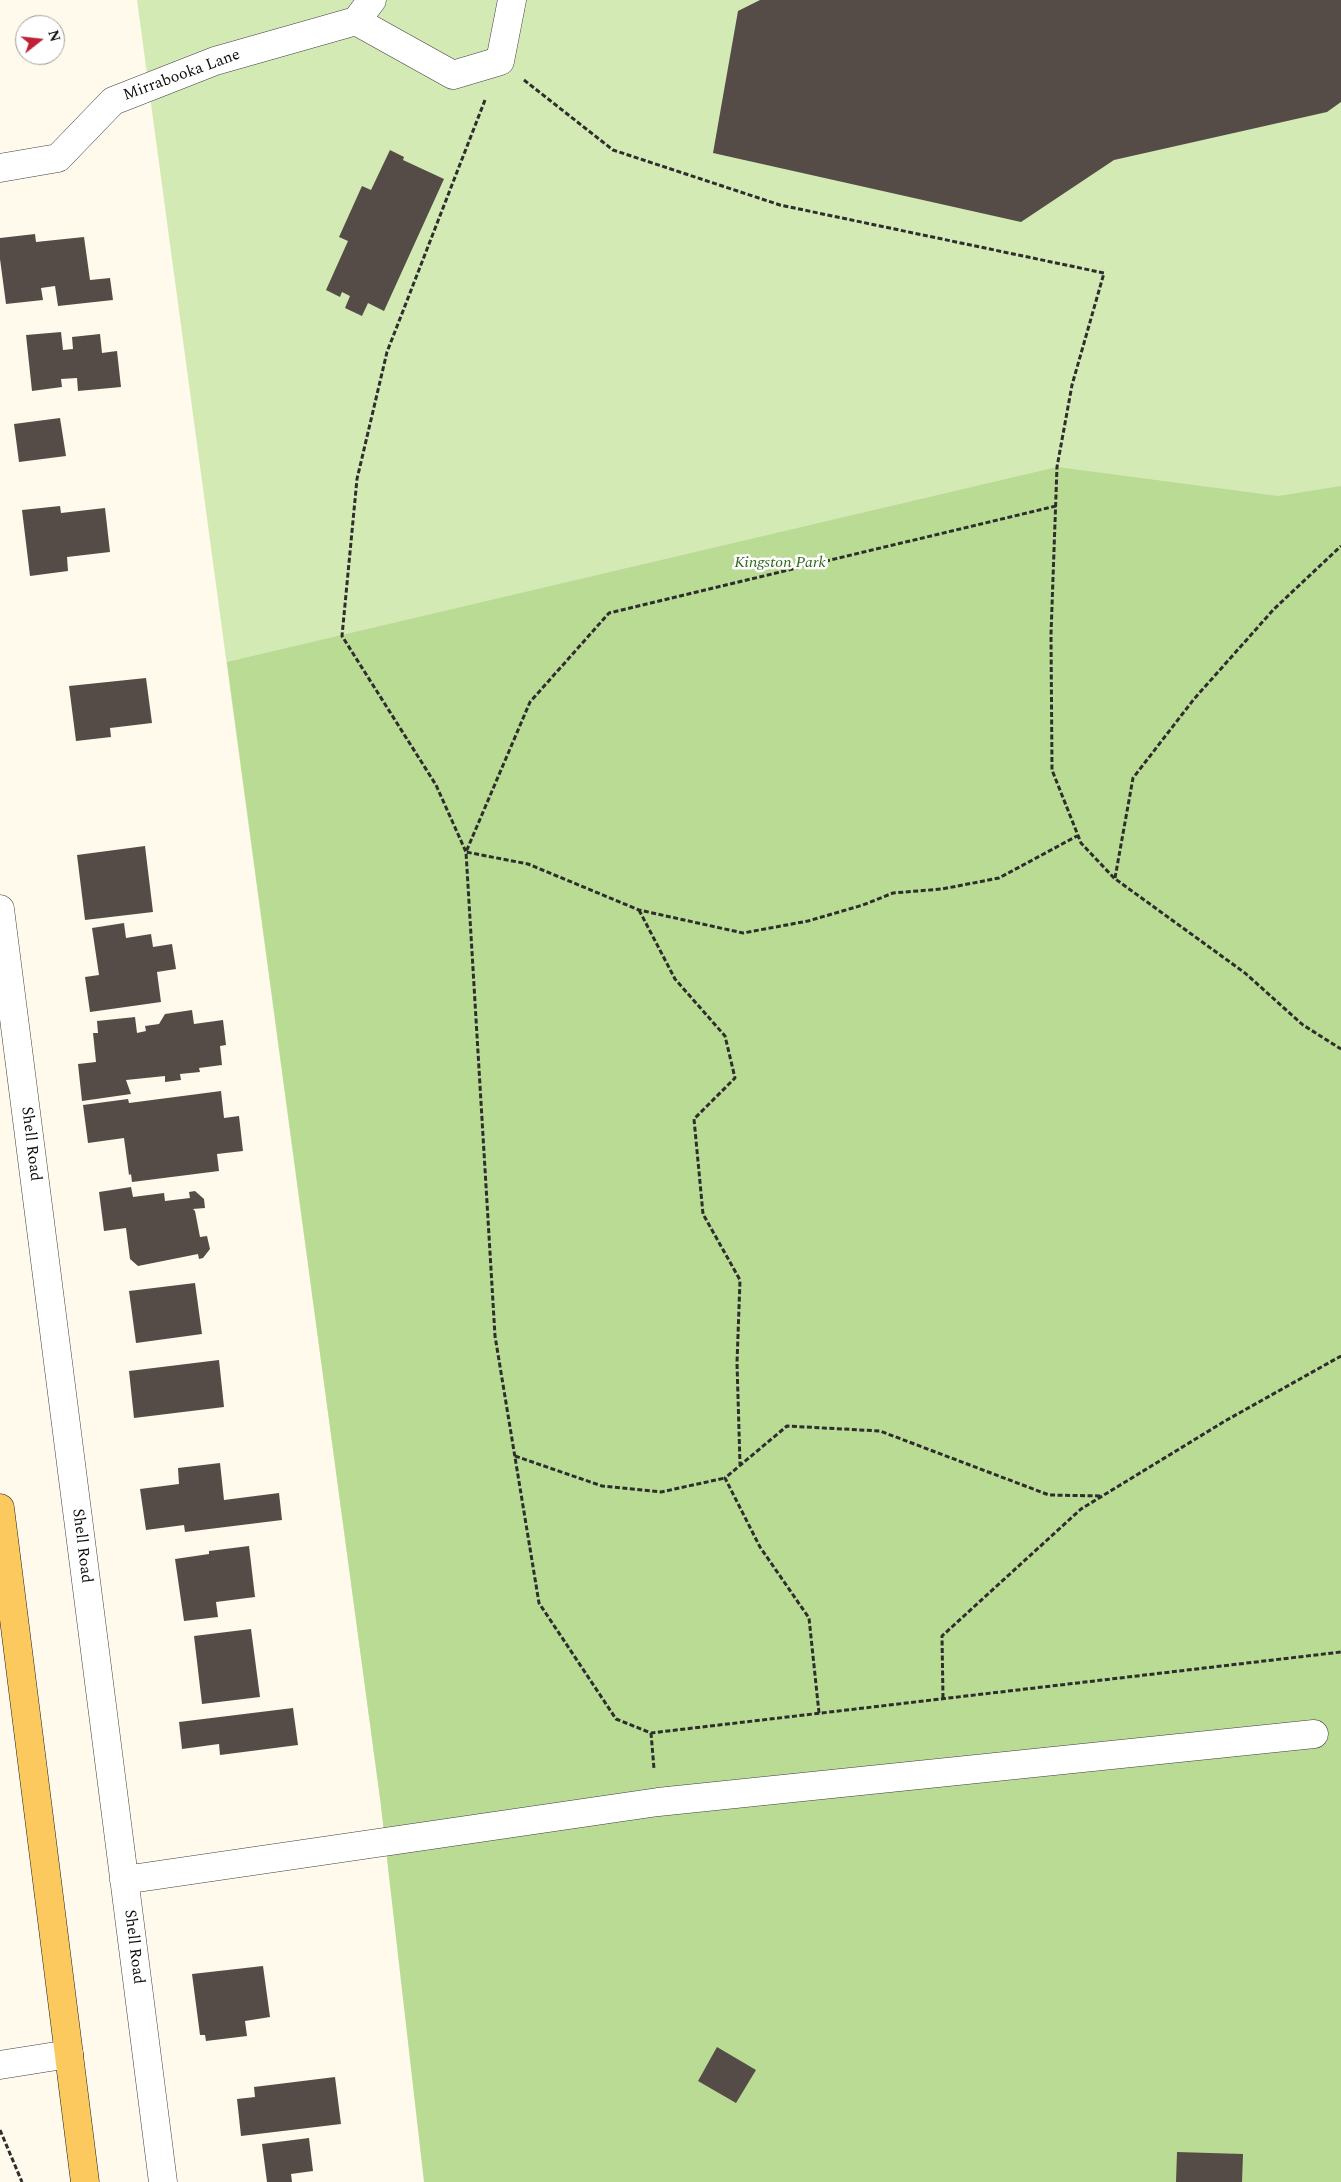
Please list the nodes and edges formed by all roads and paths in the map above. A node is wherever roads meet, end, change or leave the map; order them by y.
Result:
1 (372, 0) edge
2 (512, 0) edge
3 (356, 21) junction
4 (500, 61) junction
5 (0, 168) edge
6 (1056, 506) junction
7 (1341, 546) edge
8 (1077, 836) junction
9 (466, 852) junction
10 (1114, 878) junction
11 (0, 910) edge
12 (639, 910) junction
13 (1341, 1048) edge
14 (1341, 1356) edge
15 (515, 1456) junction
16 (740, 1465) junction
17 (725, 1478) junction
18 (1102, 1496) junction
19 (0, 1508) edge
20 (1341, 1652) edge
21 (943, 1698) junction
22 (819, 1713) junction
23 (651, 1733) junction
24 (1314, 1734) dead end
25 (658, 1802) junction
26 (124, 1880) junction
27 (68, 2054) junction
28 (0, 2065) edge
29 (0, 2130) edge
30 (22, 2182) edge
31 (85, 2182) edge
32 (163, 2182) edge

1 - 3 street
2 - 4 street
3 - 4 street
3 - 5 street, Mirrabooka Lane
4 - 6 path
4 - 9 path
6 - 8 path
6 - 9 path
7 - 10 path
8 - 10 path
8 - 12 path
9 - 12 path
9 - 15 path
10 - 13 path
11 - 26 street, Shell Road
12 - 16 path
14 - 18 path
15 - 17 path
15 - 23 path
16 - 17 path
16 - 18 path
17 - 22 path
18 - 21 path
19 - 27 main road
20 - 21 path
21 - 22 path
22 - 23 path
23 - 25 path
24 - 25 street
25 - 26 street
26 - 32 street, Shell Road
27 - 28 street
27 - 31 main road
29 - 30 path

